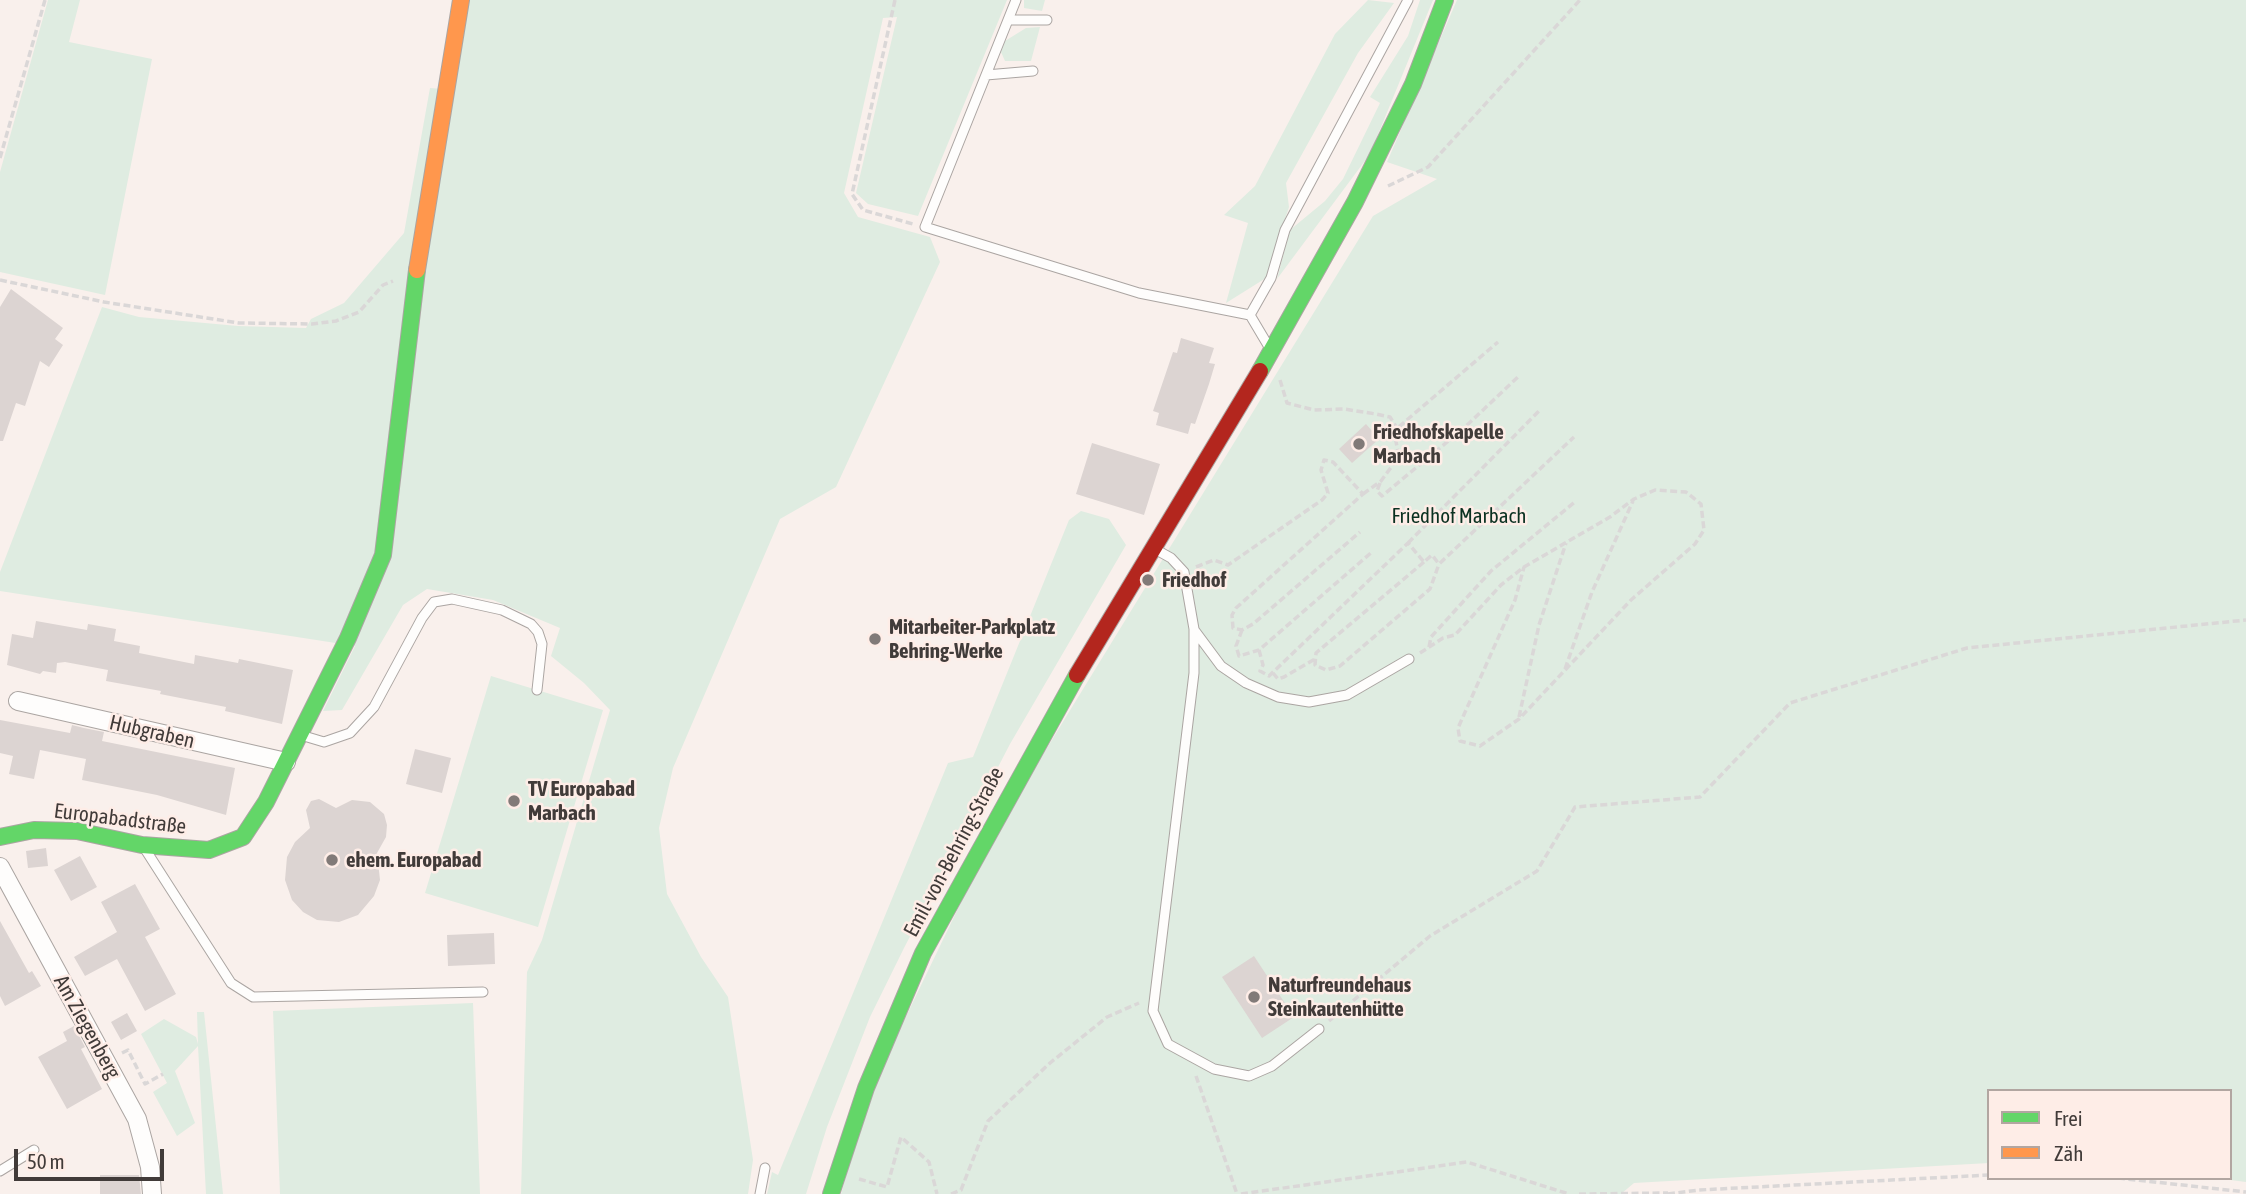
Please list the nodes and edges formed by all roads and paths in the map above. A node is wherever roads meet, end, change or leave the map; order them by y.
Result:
1 (45, 0) edge
2 (461, 0) edge
3 (895, 0) edge
4 (1016, 0) edge
5 (1408, 0) edge
6 (1445, 0) edge
7 (1580, 0) edge
8 (1008, 20) junction
9 (1046, 20) dead end
10 (1032, 72) dead end
11 (986, 75) junction
12 (0, 158) edge
13 (1355, 202) junction
14 (925, 227) junction
15 (417, 271) junction
16 (0, 280) edge
17 (1250, 315) junction
18 (1498, 342) dead end
19 (1272, 351) junction
20 (1520, 375) dead end
21 (1539, 411) dead end
22 (1397, 428) junction
23 (1574, 437) dead end
24 (1381, 481) junction
25 (1363, 494) junction
26 (1634, 499) junction
27 (1576, 501) dead end
28 (1360, 531) dead end
29 (1567, 541) junction
30 (1408, 543) junction
31 (1152, 547) junction
32 (1372, 552) dead end
33 (1424, 562) junction
34 (1439, 564) junction
35 (1524, 567) junction
36 (1184, 572) junction
37 (2246, 620) edge
38 (1194, 629) junction
39 (1242, 630) junction
40 (1429, 649) junction
41 (1259, 650) junction
42 (1315, 659) junction
43 (1409, 659) joint
44 (1564, 671) junction
45 (1273, 672) junction
46 (537, 690) dead end
47 (18, 701) dead end
48 (1519, 719) junction
49 (299, 734) junction
50 (286, 762) junction
51 (0, 837) edge
52 (142, 845) junction
53 (0, 867) edge
54 (483, 992) dead end
55 (1154, 996) junction
56 (1319, 1029) joint
57 (128, 1051) dead end
58 (1190, 1058) junction
59 (163, 1074) dead end
60 (34, 1150) dead end
61 (765, 1168) dead end
62 (0, 1171) edge
63 (837, 1173) junction
64 (1987, 1175) edge
65 (2136, 1180) edge
66 (1675, 1192) edge
67 (2246, 1192) edge
68 (152, 1194) edge
69 (760, 1194) edge
70 (831, 1194) edge
71 (937, 1194) edge
72 (951, 1194) edge
73 (1239, 1194) edge
74 (1569, 1194) edge
75 (1579, 1194) edge
76 (1668, 1194) edge

1 - 12 path
2 - 15 main road, Europabadstraße
3 - 14 path
4 - 8 lane
5 - 17 lane
6 - 13 main road, Emil-von-Behring-Straße
7 - 13 path
8 - 9 lane
8 - 11 lane
10 - 11 lane
11 - 14 lane
13 - 19 main road, Emil-von-Behring-Straße
14 - 17 lane
15 - 16 path
15 - 49 main road, Europabadstraße
17 - 19 lane
18 - 22 path
19 - 22 path
19 - 31 main road, Emil-von-Behring-Straße
20 - 24 path
21 - 30 path
22 - 24 path
23 - 34 path
24 - 25 path
25 - 36 path
25 - 39 path
26 - 29 path
26 - 44 path
26 - 44 path
27 - 40 path
28 - 39 path
29 - 35 path
29 - 48 path
30 - 33 path
30 - 45 path
31 - 36 lane
31 - 63 main road, Emil-von-Behring-Straße
32 - 41 path
33 - 34 path
33 - 42 path
34 - 42 path
35 - 40 path
35 - 48 path
36 - 38 lane
37 - 56 path
38 - 43 lane
38 - 55 lane
39 - 41 path
40 - 43 path
41 - 45 path
42 - 45 path
44 - 48 path
46 - 49 lane
47 - 50 street, Hubgraben
49 - 50 main road, Europabadstraße
50 - 52 main road, Europabadstraße
51 - 52 main road, Europabadstraße
52 - 54 lane
53 - 68 street, Am Ziegenberg
55 - 58 lane
55 - 72 path
56 - 58 lane
57 - 59 path
58 - 73 path
60 - 62 lane
61 - 69 lane
63 - 70 main road, Emil-von-Behring-Straße
63 - 71 path
64 - 66 path
65 - 67 path
66 - 75 path
66 - 76 path
73 - 74 path

